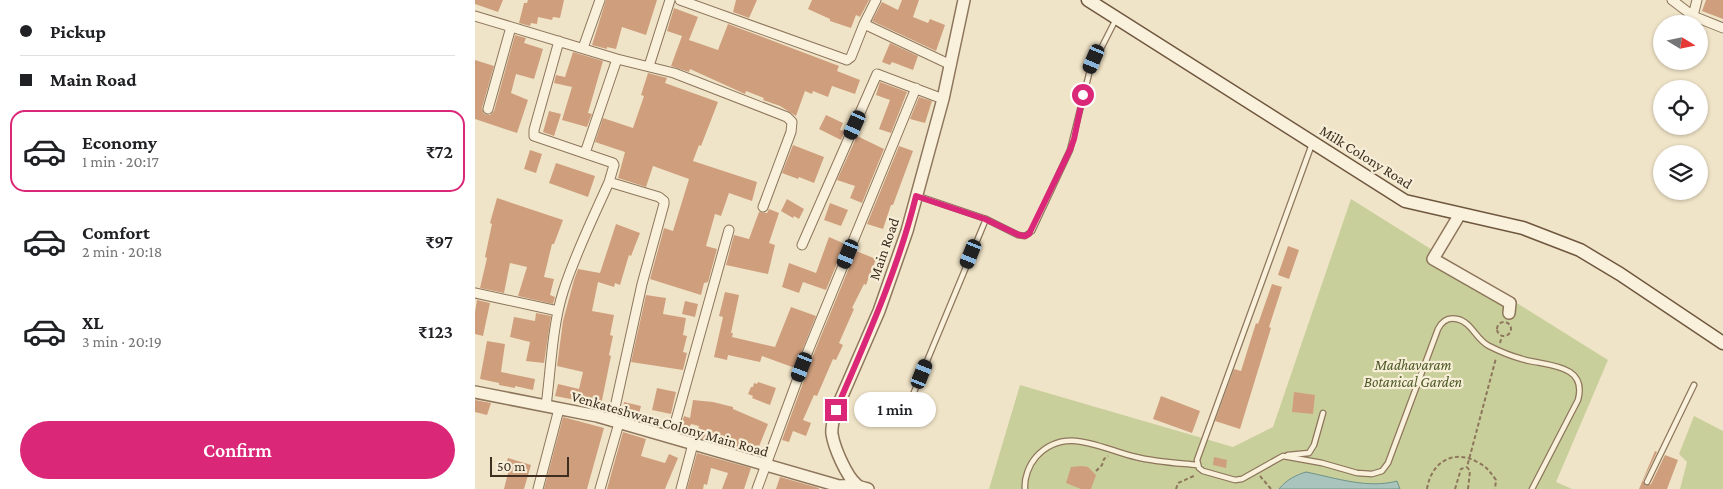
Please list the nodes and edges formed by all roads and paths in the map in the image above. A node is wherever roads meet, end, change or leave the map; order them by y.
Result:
1 (600, 0) edge
2 (670, 0) edge
3 (680, 0) edge
4 (875, 0) edge
5 (963, 0) edge
6 (1088, 0) edge
7 (1672, 0) edge
8 (1697, 0) edge
9 (1692, 15) edge
10 (1693, 15) edge
11 (475, 16) edge
12 (1116, 18) junction
13 (1708, 22) edge
14 (864, 24) junction
15 (511, 27) junction
16 (1723, 28) edge
17 (559, 41) junction
18 (583, 48) junction
19 (617, 59) junction
20 (951, 65) junction
21 (649, 66) junction
22 (916, 88) junction
23 (943, 99) junction
24 (488, 109) dead end
25 (1312, 142) junction
26 (585, 153) junction
27 (609, 182) junction
28 (916, 196) junction
29 (763, 207) dead end
30 (1460, 214) junction
31 (985, 219) junction
32 (729, 230) dead end
33 (802, 245) dead end
34 (475, 293) edge
35 (559, 311) junction
36 (1509, 313) dead end
37 (1502, 336) junction
38 (1723, 343) edge
39 (1498, 350) junction
40 (1694, 385) dead end
41 (475, 392) edge
42 (546, 406) junction
43 (559, 409) junction
44 (907, 409) dead end
45 (1323, 413) dead end
46 (615, 422) junction
47 (671, 438) junction
48 (693, 444) junction
49 (1111, 449) junction
50 (1283, 456) junction
51 (1469, 459) junction
52 (1197, 465) junction
53 (765, 466) junction
54 (1467, 467) junction
55 (1095, 471) dead end
56 (1203, 471) junction
57 (1255, 471) junction
58 (1647, 482) dead end
59 (862, 487) edge
60 (839, 488) edge
61 (538, 489) edge
62 (601, 489) edge
63 (681, 489) edge
64 (757, 489) edge
65 (1025, 489) edge
66 (1177, 489) edge
67 (1271, 489) edge
68 (1427, 489) edge
69 (1455, 489) edge
70 (1468, 489) edge
71 (1495, 489) edge
72 (1532, 489) edge

1 - 18 street
2 - 21 street
3 - 14 street
4 - 14 street
5 - 20 street, Main Road
6 - 12 main road, Milk Colony Road
7 - 9 street
8 - 10 street
11 - 15 street
12 - 25 main road, Milk Colony Road
12 - 31 lane
13 - 16 street
14 - 20 street
15 - 17 street
15 - 24 street
17 - 18 street
17 - 26 street
18 - 19 street
19 - 21 street
19 - 26 street
20 - 23 street, Main Road
21 - 29 street
22 - 23 street
22 - 33 street
22 - 53 street
23 - 28 street, Main Road
25 - 30 main road, Milk Colony Road
25 - 52 lane
26 - 27 street
27 - 35 street
27 - 46 street
28 - 31 lane
28 - 59 street, Main Road
30 - 36 street
30 - 38 main road, Milk Colony Road
31 - 44 lane
32 - 47 street
34 - 35 street
35 - 42 street
37 - 37 path
37 - 39 path
39 - 50 lane
39 - 51 path
39 - 72 lane
40 - 58 lane
41 - 42 street, Venkateshwara Colony Main Road
42 - 43 street, Venkateshwara Colony Main Road
43 - 46 street, Venkateshwara Colony Main Road
43 - 61 street
45 - 50 lane
46 - 47 street, Venkateshwara Colony Main Road
46 - 62 street
47 - 48 street, Venkateshwara Colony Main Road
48 - 53 street, Venkateshwara Colony Main Road
48 - 63 street
49 - 52 lane
49 - 55 path
49 - 65 lane
50 - 57 lane
51 - 54 path
51 - 68 path
51 - 71 path
52 - 56 lane
53 - 60 street, Venkateshwara Colony Main Road
53 - 64 street
54 - 69 path
54 - 70 path
56 - 57 lane
56 - 66 path
57 - 67 path
59 - 60 street, Venkateshwara Colony Main Road

